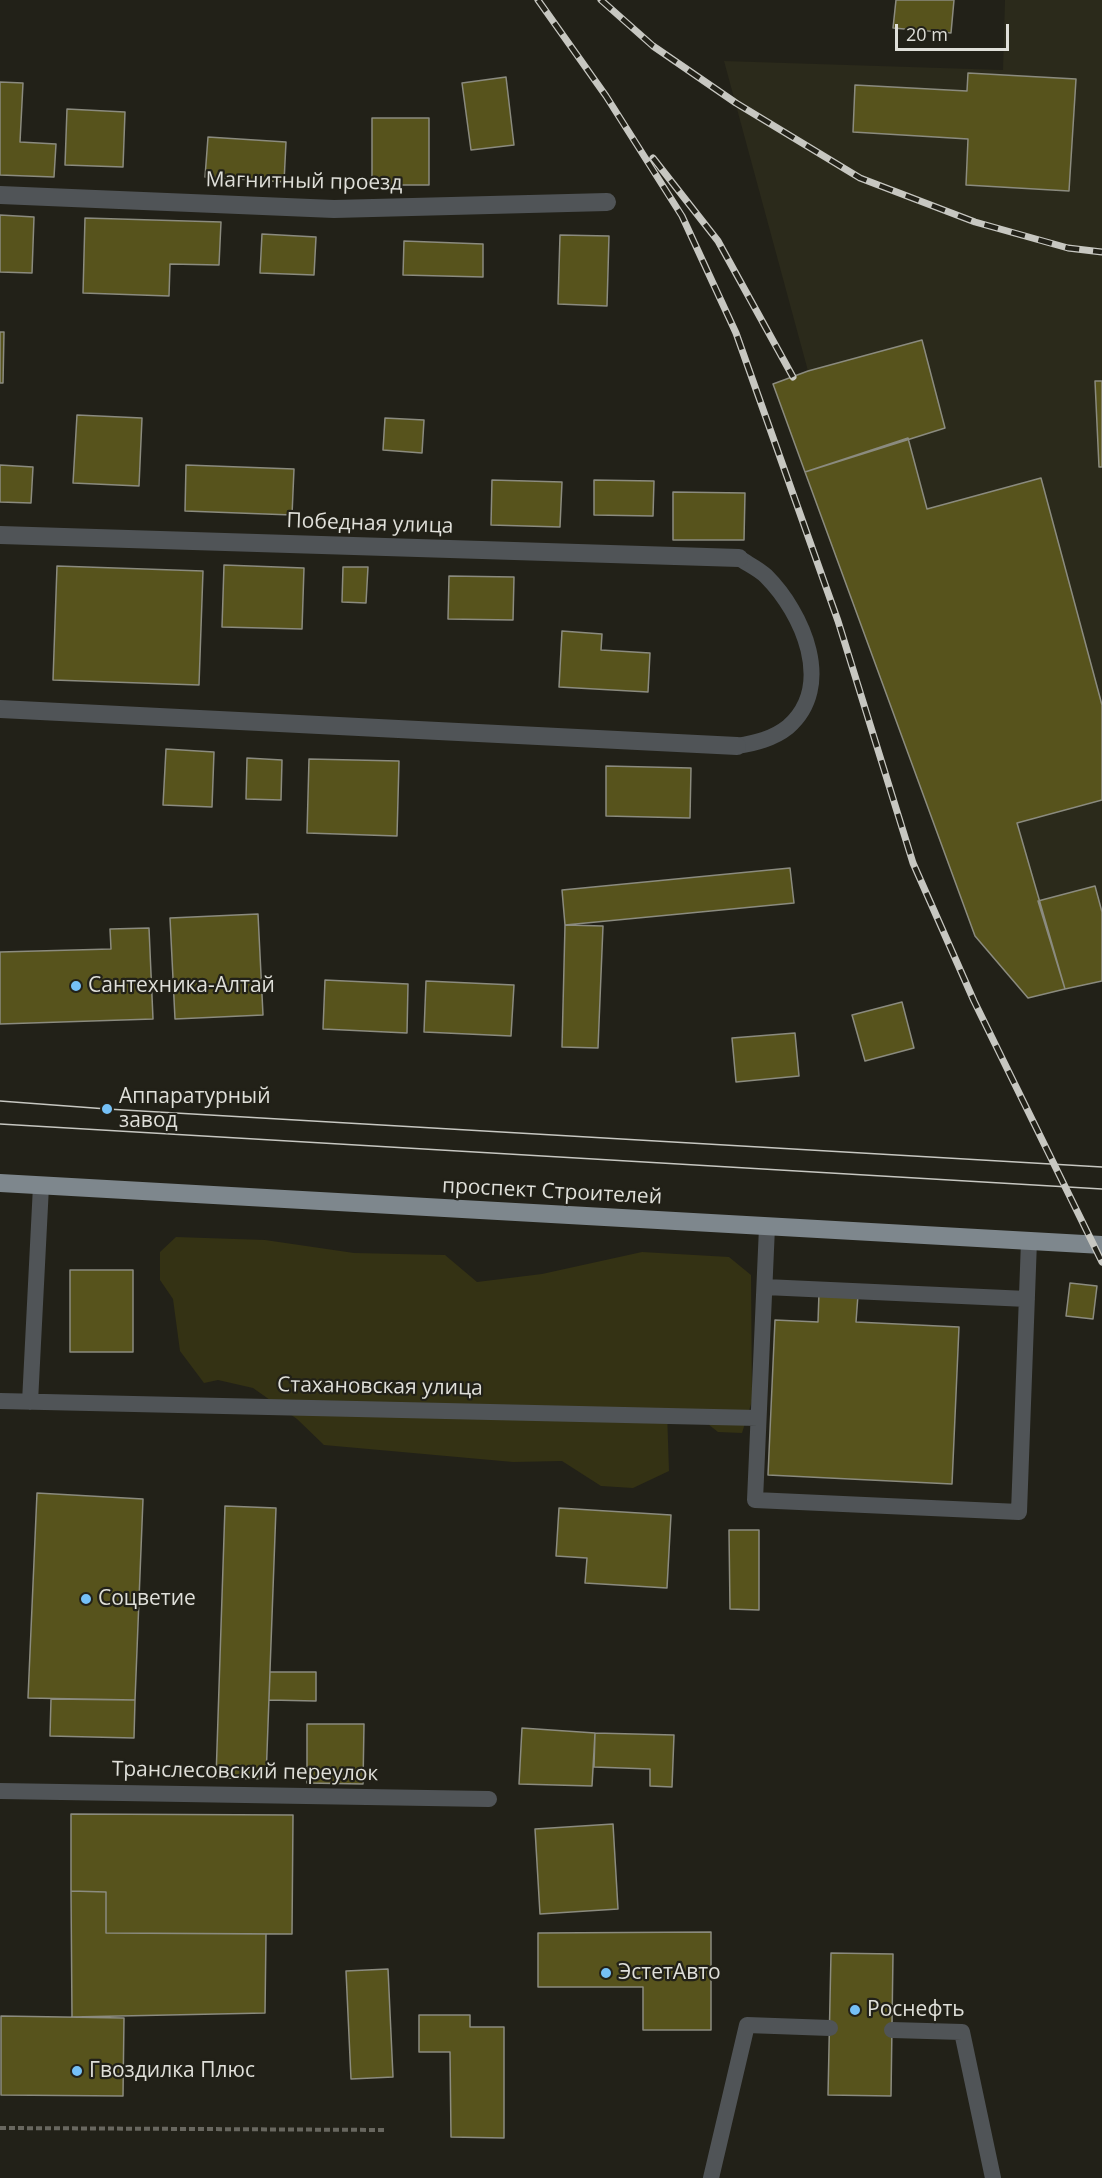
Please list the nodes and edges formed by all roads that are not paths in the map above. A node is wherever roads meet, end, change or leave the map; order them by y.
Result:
1 (0, 195) edge
2 (607, 202) dead end
3 (0, 536) edge
4 (739, 558) joint
5 (0, 709) edge
6 (737, 746) joint
7 (0, 1183) edge
8 (41, 1186) junction
9 (767, 1227) junction
10 (1029, 1241) junction
11 (1102, 1245) edge
12 (765, 1287) junction
13 (1027, 1299) junction
14 (0, 1401) edge
15 (30, 1402) junction
16 (758, 1418) junction
17 (0, 1791) edge
18 (489, 1799) dead end
19 (830, 2028) dead end
20 (892, 2030) dead end
21 (711, 2178) edge
22 (993, 2178) edge

1 - 2 street, Магнитный проезд
3 - 4 street, Победная улица
4 - 6 lane
5 - 6 street
7 - 8 main road, проспект Строителей
8 - 9 main road, проспект Строителей
8 - 15 lane
9 - 10 main road, проспект Строителей
9 - 12 lane
10 - 11 main road, проспект Строителей
10 - 13 lane
12 - 13 lane
12 - 16 lane
13 - 16 lane
14 - 15 lane, Стахановская улица
15 - 16 lane, Стахановская улица
17 - 18 lane, Транслесовский переулок
19 - 21 lane
20 - 22 lane

